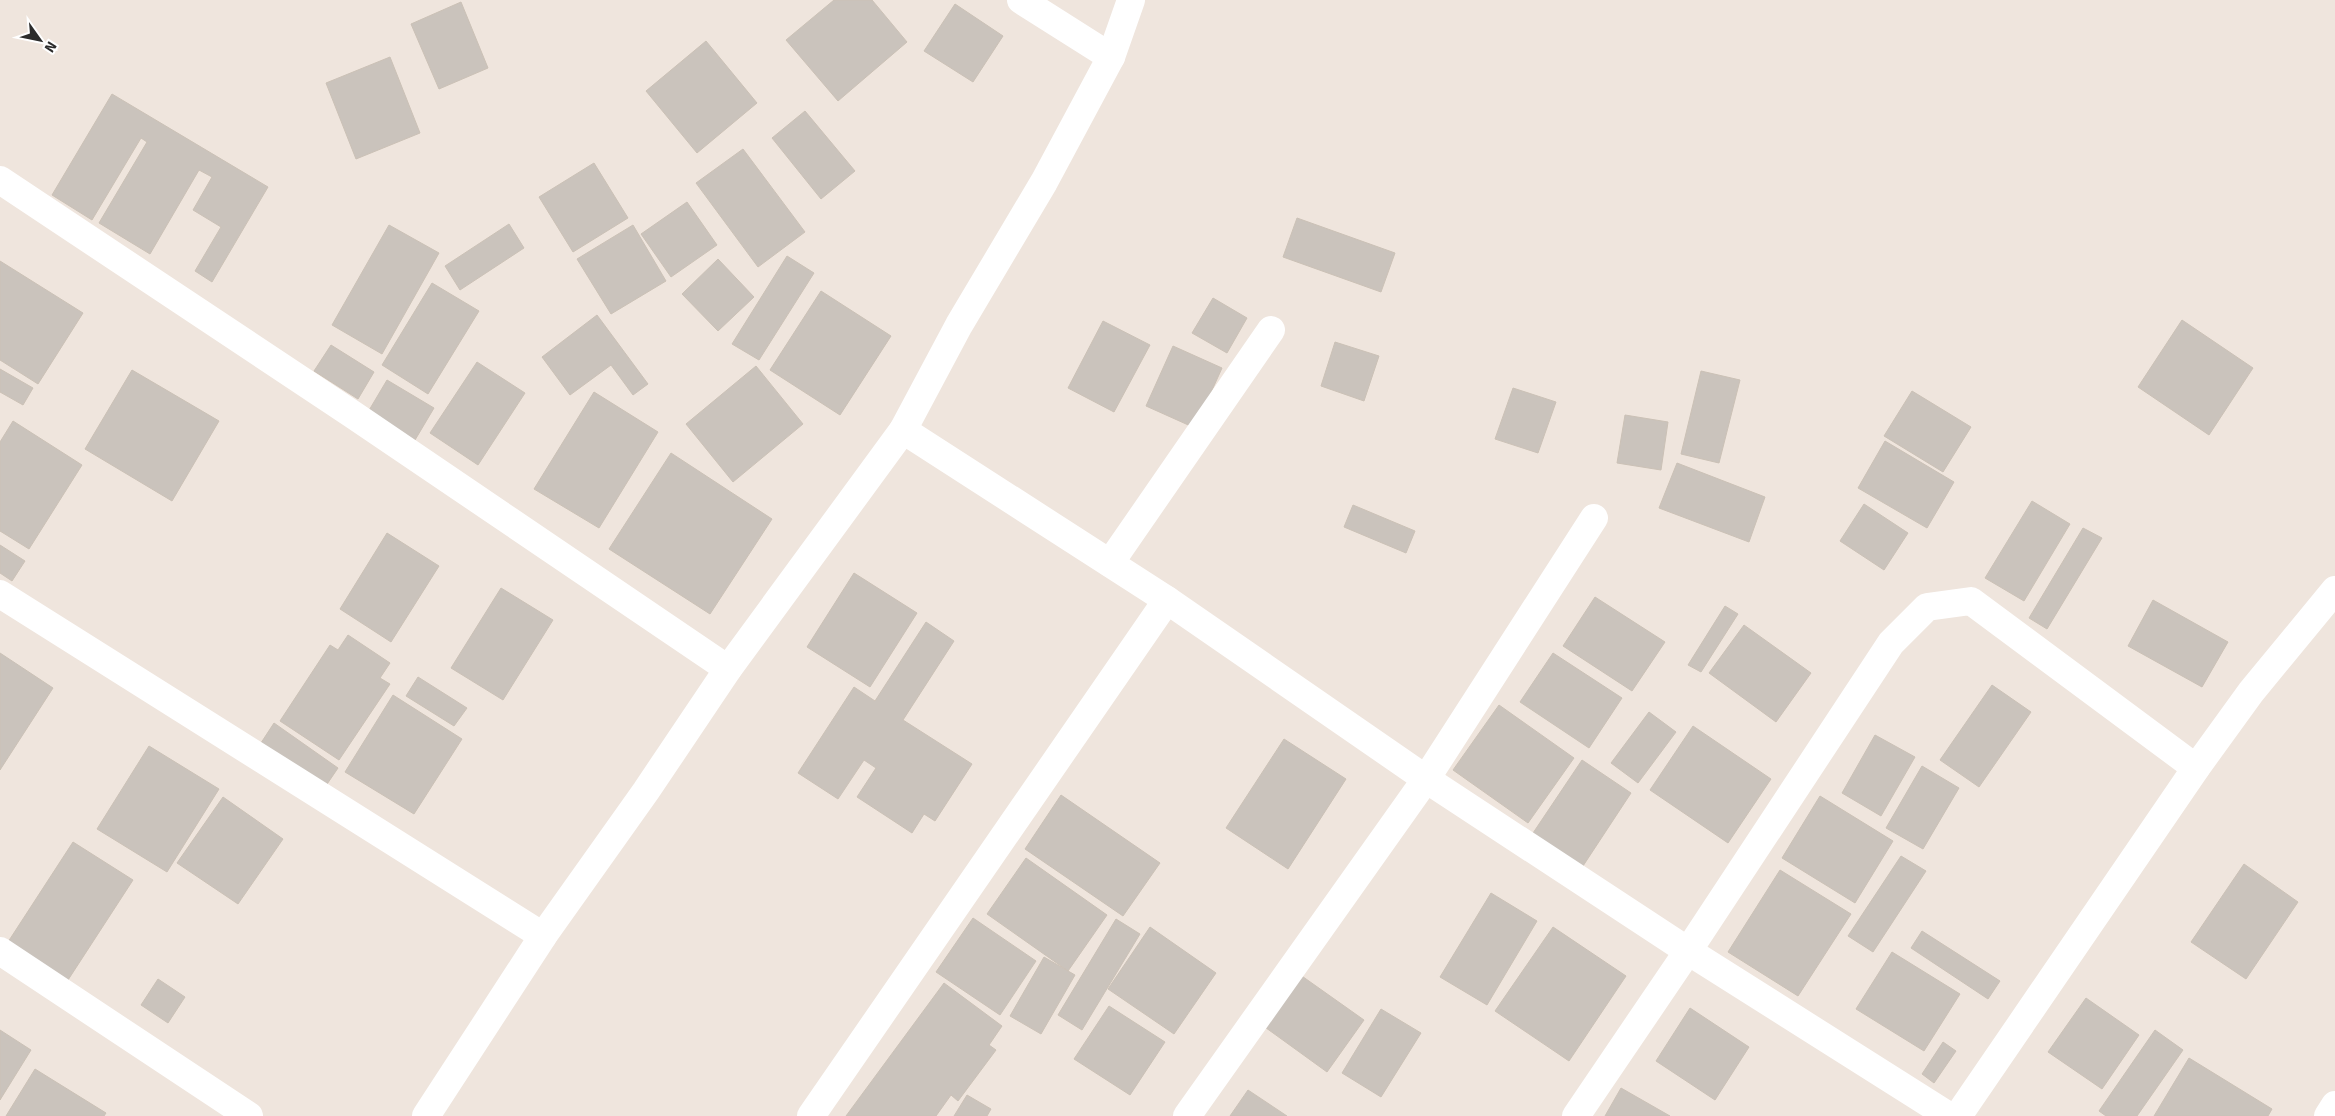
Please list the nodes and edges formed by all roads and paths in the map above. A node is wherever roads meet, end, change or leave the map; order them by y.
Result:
1 (1021, 0) edge
2 (1131, 0) edge
3 (1111, 57) junction
4 (0, 180) edge
5 (1271, 330) dead end
6 (903, 430) junction
7 (1594, 518) dead end
8 (1110, 563) junction
9 (2335, 590) edge
10 (0, 594) edge
11 (1167, 600) junction
12 (728, 670) junction
13 (2196, 768) junction
14 (1426, 779) junction
15 (543, 936) junction
16 (0, 950) edge
17 (1688, 952) junction
18 (2335, 1105) edge
19 (249, 1116) edge
20 (426, 1116) edge
21 (811, 1116) edge
22 (1187, 1116) edge
23 (1576, 1116) edge
24 (1950, 1116) edge
25 (1958, 1116) edge
26 (2328, 1116) edge

1 - 3 street
2 - 3 street
3 - 6 street
4 - 12 street
5 - 8 street
6 - 8 street
6 - 12 street
7 - 14 street
8 - 11 street
9 - 13 street
10 - 15 street
11 - 14 street
11 - 21 street
12 - 15 street
13 - 17 street
13 - 25 street
14 - 17 street
14 - 22 street
15 - 20 street
16 - 19 street
17 - 23 street
17 - 24 street
18 - 26 street

